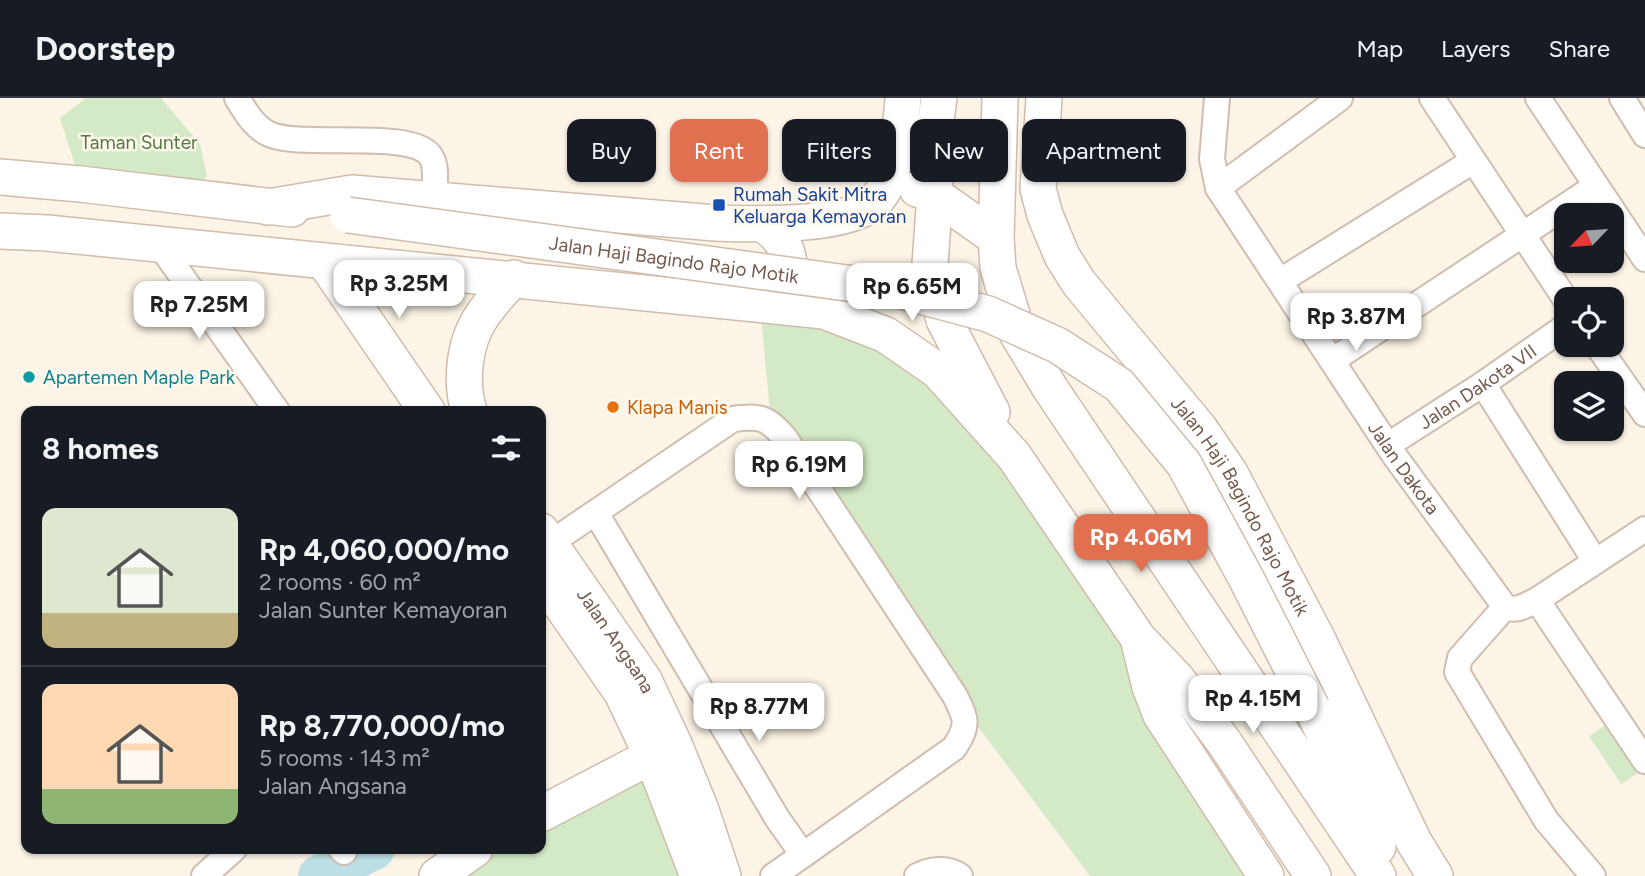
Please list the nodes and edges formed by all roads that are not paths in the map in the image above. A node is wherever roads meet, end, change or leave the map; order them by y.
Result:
1 (237, 98) edge
2 (903, 98) edge
3 (939, 98) edge
4 (1000, 98) edge
5 (1044, 98) edge
6 (1217, 98) edge
7 (1340, 98) edge
8 (1432, 98) edge
9 (1538, 98) edge
10 (1622, 98) edge
11 (1645, 135) edge
12 (896, 152) edge
13 (1473, 161) junction
14 (0, 177) edge
15 (886, 182) edge
16 (896, 182) edge
17 (1596, 186) junction
18 (1218, 188) junction
19 (935, 195) junction
20 (434, 199) junction
21 (268, 207) junction
22 (762, 224) junction
23 (0, 232) edge
24 (1523, 234) junction
25 (996, 238) junction
26 (159, 244) junction
27 (1645, 259) edge
28 (324, 261) junction
29 (514, 278) junction
30 (1280, 281) junction
31 (1558, 287) edge
32 (760, 305) junction
33 (1554, 334) edge
34 (1605, 357) edge
35 (1333, 360) junction
36 (1483, 384) junction
37 (273, 406) edge
38 (424, 406) edge
39 (468, 406) edge
40 (1645, 414) edge
41 (1388, 445) junction
42 (1014, 456) junction
43 (596, 513) junction
44 (1642, 538) edge
45 (546, 549) edge
46 (546, 553) edge
47 (1595, 561) junction
48 (1537, 600) junction
49 (1505, 607) junction
50 (1138, 638) junction
51 (1332, 747) junction
52 (663, 750) junction
53 (1645, 761) edge
54 (546, 811) edge
55 (1414, 842) junction
56 (228, 854) edge
57 (468, 854) edge
58 (803, 855) junction
59 (204, 876) edge
60 (437, 876) edge
61 (698, 876) edge
62 (723, 876) edge
63 (773, 876) edge
64 (917, 876) edge
65 (960, 876) edge
66 (1266, 876) edge
67 (1314, 876) edge
68 (1378, 876) edge
69 (1391, 876) edge
70 (1435, 876) edge
71 (1593, 876) edge

1 - 20 street
2 - 12 main road
3 - 19 main road
4 - 25 main road
5 - 55 main road, Jalan Haji Bagindo Rajo Motik
6 - 18 street, Jalan Dakota
7 - 18 street
8 - 13 street
9 - 17 street
10 - 11 street
13 - 24 street
13 - 30 street
14 - 21 main road, Jalan Haji Bagindo Rajo Motik
15 - 22 main road
16 - 19 main road
17 - 24 street
17 - 27 street
18 - 30 street, Jalan Dakota
19 - 25 main road
19 - 42 main road
20 - 21 main road
20 - 22 main road
21 - 51 main road, Jalan Haji Bagindo Rajo Motik, bridge
22 - 32 main road
23 - 26 main road, Jalan Haji Bagindo Rajo Motik
24 - 31 street
24 - 35 street
25 - 68 main road
26 - 28 main road, Jalan Haji Bagindo Rajo Motik
26 - 37 street
28 - 29 main road, Jalan Haji Bagindo Rajo Motik
28 - 38 main road
29 - 32 main road, Jalan Haji Bagindo Rajo Motik
29 - 39 main road
30 - 35 street, Jalan Dakota
32 - 42 main road, Jalan Haji Bagindo Rajo Motik
33 - 36 street, Jalan Dakota VII
34 - 40 street
35 - 41 street, Jalan Dakota
36 - 41 street, Jalan Dakota VII
36 - 47 street
41 - 49 street, Jalan Dakota
42 - 50 main road, Jalan Haji Bagindo Rajo Motik
43 - 45 street
43 - 58 street
43 - 58 street
44 - 47 street
46 - 52 main road, Jalan Angsana
47 - 48 street
48 - 49 street
48 - 53 street
49 - 71 street
50 - 66 main road, Jalan Haji Bagindo Rajo Motik
50 - 67 main road, Jalan Haji Bagindo Rajo Motik
51 - 55 main road, Jalan Haji Bagindo Rajo Motik
51 - 69 main road, Jalan Haji Bagindo Rajo Motik
52 - 54 main road
52 - 61 main road, Jalan Angsana
52 - 62 main road, Jalan Angsana
55 - 70 main road, Jalan Haji Bagindo Rajo Motik
56 - 59 street
57 - 60 main road
58 - 63 street
64 - 65 street

